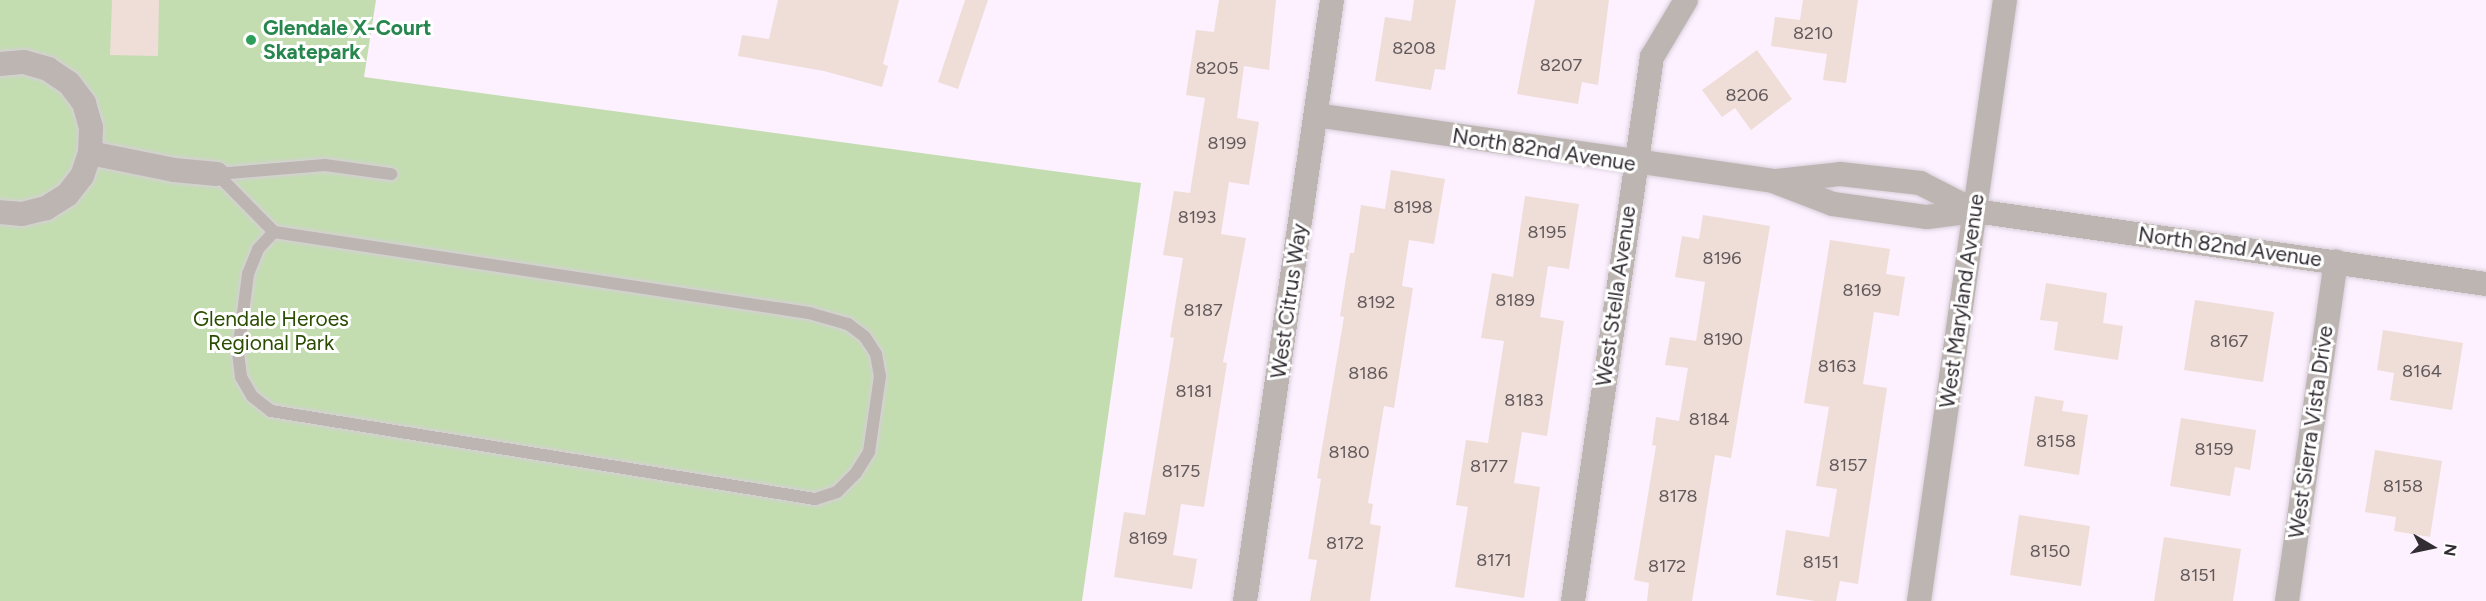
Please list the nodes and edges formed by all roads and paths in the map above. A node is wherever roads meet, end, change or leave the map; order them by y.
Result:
1 (1332, 0) edge
2 (1686, 0) edge
3 (2005, 0) edge
4 (0, 64) edge
5 (1316, 115) junction
6 (90, 153) junction
7 (1634, 164) junction
8 (217, 174) junction
9 (392, 174) dead end
10 (1773, 181) junction
11 (1975, 211) junction
12 (0, 212) edge
13 (274, 232) junction
14 (2336, 262) junction
15 (2486, 284) edge
16 (1245, 601) edge
17 (1573, 601) edge
18 (1918, 601) edge
19 (2287, 601) edge

1 - 5 street, West Citrus Way
2 - 7 street, West Stella Avenue
3 - 11 street, West Maryland Avenue
4 - 6 street
5 - 7 street, North 82nd Avenue
5 - 16 street, West Citrus Way
6 - 8 street
6 - 12 street
7 - 10 street, North 82nd Avenue
7 - 17 street, West Stella Avenue
8 - 9 lane
8 - 13 lane
10 - 11 street, North 82nd Avenue
10 - 11 street, North 82nd Avenue
11 - 14 street, North 82nd Avenue
11 - 18 street, West Maryland Avenue
13 - 13 lane
14 - 15 street, North 82nd Avenue
14 - 19 street, West Sierra Vista Drive

